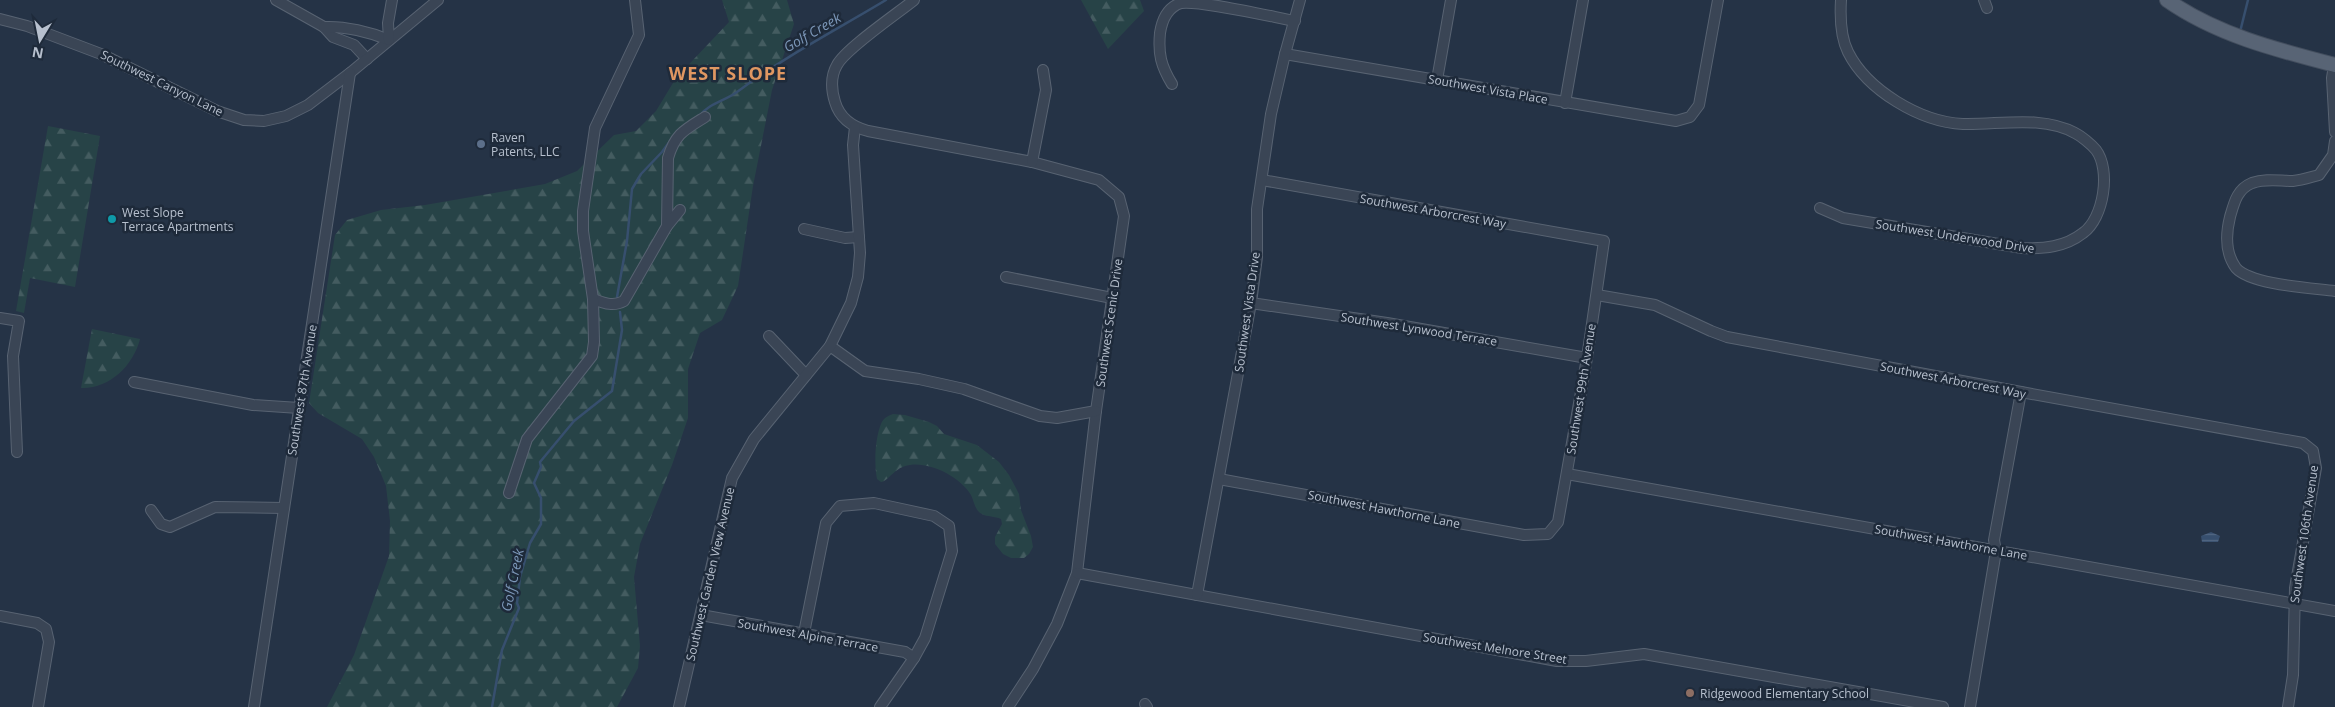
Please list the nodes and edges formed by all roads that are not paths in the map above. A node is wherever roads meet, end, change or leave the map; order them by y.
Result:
1 (276, 0) edge
2 (392, 0) edge
3 (438, 0) edge
4 (635, 0) edge
5 (914, 0) edge
6 (1300, 0) edge
7 (1451, 0) edge
8 (1583, 0) edge
9 (1718, 0) edge
10 (1841, 0) edge
11 (2167, 0) edge
12 (0, 19) edge
13 (1295, 21) junction
14 (324, 27) junction
15 (363, 34) junction
16 (389, 40) junction
17 (354, 45) junction
18 (1285, 54) junction
19 (367, 59) junction
20 (2334, 65) edge
21 (1043, 70) dead end
22 (350, 74) junction
23 (1437, 80) junction
24 (1172, 84) dead end
25 (1565, 103) junction
26 (705, 117) dead end
27 (855, 127) junction
28 (2335, 132) edge
29 (2335, 141) edge
30 (1032, 162) junction
31 (1262, 180) junction
32 (1820, 208) dead end
33 (680, 210) dead end
34 (667, 226) junction
35 (804, 229) dead end
36 (859, 237) junction
37 (1604, 241) joint
38 (1006, 277) dead end
39 (2335, 291) edge
40 (1597, 295) junction
41 (1112, 298) junction
42 (594, 299) junction
43 (1250, 303) junction
44 (0, 318) edge
45 (769, 336) dead end
46 (830, 346) junction
47 (1586, 358) junction
48 (806, 375) junction
49 (134, 382) dead end
50 (2021, 392) junction
51 (299, 408) junction
52 (1096, 411) junction
53 (2313, 451) joint
54 (17, 452) dead end
55 (1567, 474) junction
56 (1219, 478) junction
57 (509, 493) dead end
58 (284, 508) junction
59 (151, 510) dead end
60 (1548, 534) joint
61 (1996, 551) junction
62 (1077, 573) junction
63 (1197, 596) junction
64 (2295, 604) junction
65 (2335, 611) edge
66 (701, 615) junction
67 (0, 616) edge
68 (804, 634) junction
69 (914, 658) junction
70 (38, 707) edge
71 (254, 707) edge
72 (679, 707) edge
73 (880, 707) edge
74 (1008, 707) edge
75 (1943, 707) edge
76 (1970, 707) edge
77 (2288, 707) edge

1 - 14 street
2 - 16 street
3 - 16 street, Southwest Canyon Lane
4 - 42 street
5 - 27 street
6 - 13 street, Southwest Vista Drive
7 - 23 street
8 - 25 street
9 - 25 street, Southwest Vista Place
10 - 32 street, Southwest Underwood Drive
11 - 20 main road
12 - 22 street, Southwest Canyon Lane
13 - 18 street, Southwest Vista Drive
13 - 24 street
14 - 15 street
14 - 17 street
15 - 16 street
15 - 17 street
16 - 19 street, Southwest Canyon Lane
17 - 19 street
18 - 23 street, Southwest Vista Place
18 - 31 street, Southwest Vista Drive
19 - 22 street, Southwest Canyon Lane
20 - 28 street
21 - 30 street
22 - 51 street, Southwest 87th Avenue
23 - 25 street, Southwest Vista Place
26 - 34 street
27 - 30 street, Southwest Scenic Drive
27 - 36 street, Southwest Garden View Avenue
29 - 39 street
30 - 41 street, Southwest Scenic Drive
31 - 37 street, Southwest Arborcrest Way
31 - 43 street, Southwest Vista Drive
33 - 34 street
34 - 42 street
35 - 36 street
36 - 46 street, Southwest Garden View Avenue
37 - 40 street, Southwest 99th Avenue
38 - 41 street
40 - 47 street, Southwest 99th Avenue
40 - 50 street, Southwest Arborcrest Way
41 - 52 street, Southwest Scenic Drive
42 - 57 street
43 - 47 street, Southwest Lynwood Terrace
43 - 56 street, Southwest Vista Drive
44 - 54 street
45 - 48 street
46 - 48 street, Southwest Garden View Avenue
46 - 52 street
47 - 55 street, Southwest 99th Avenue
48 - 66 street, Southwest Garden View Avenue
49 - 51 street
50 - 53 street, Southwest Arborcrest Way
50 - 61 street
51 - 58 street, Southwest 87th Avenue
52 - 62 street, Southwest Scenic Drive
53 - 64 street, Southwest 106th Avenue
55 - 60 street, Southwest 99th Avenue
55 - 61 street, Southwest Hawthorne Lane
56 - 60 street, Southwest Hawthorne Lane
56 - 63 street, Southwest Vista Drive
58 - 59 street
58 - 71 street, Southwest 87th Avenue
61 - 64 street, Southwest Hawthorne Lane
61 - 76 street
62 - 63 street, Southwest Melnore Street
62 - 74 street, Southwest Scenic Drive
63 - 75 street, Southwest Melnore Street
64 - 65 street, Southwest Hawthorne Lane
64 - 77 street, Southwest 106th Avenue
66 - 68 street, Southwest Alpine Terrace
66 - 72 street, Southwest Garden View Avenue
67 - 70 street
68 - 69 street, Southwest Alpine Terrace
68 - 69 street
69 - 73 street

